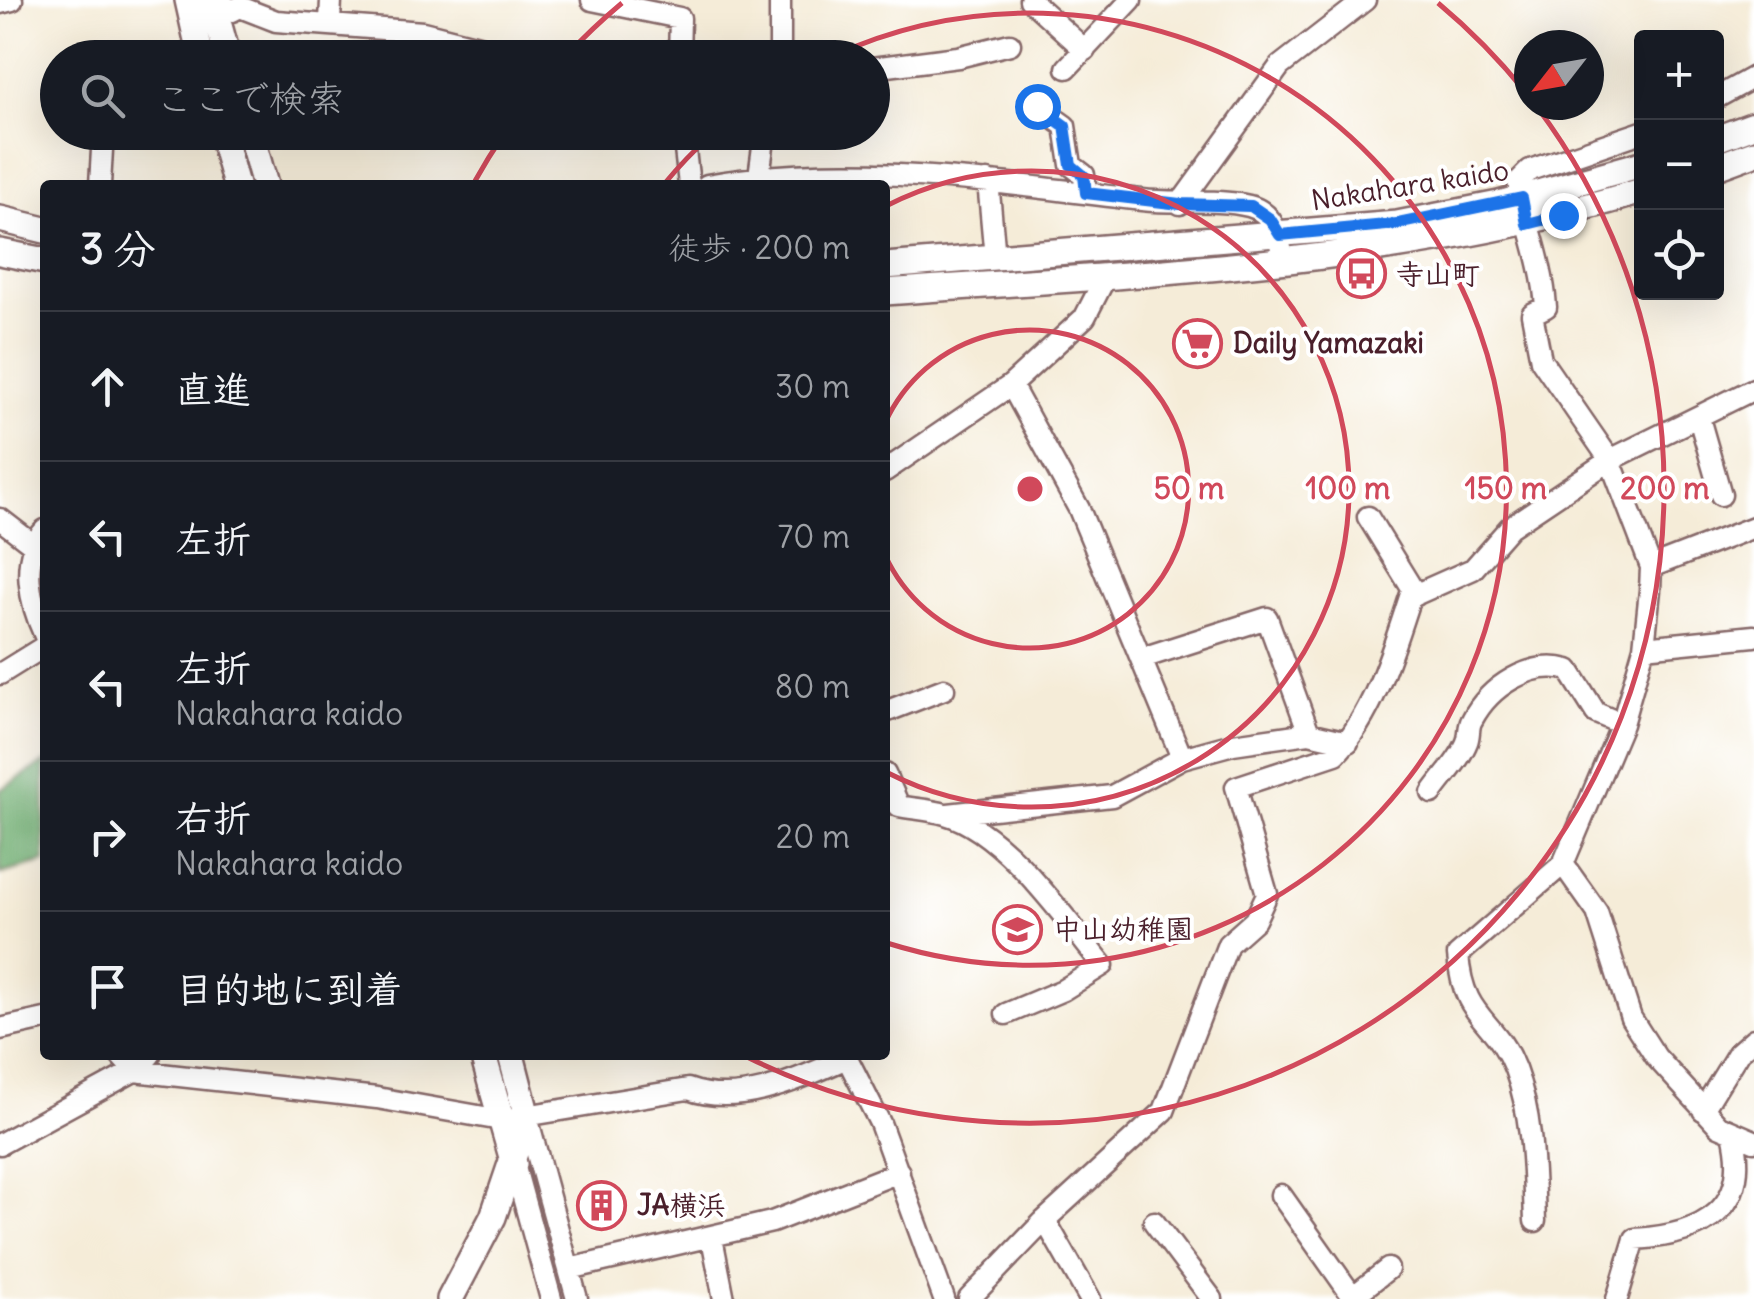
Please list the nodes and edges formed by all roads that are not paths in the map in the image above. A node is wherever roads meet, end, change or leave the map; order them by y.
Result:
1 (12, 0) edge
2 (188, 0) edge
3 (214, 0) edge
4 (331, 0) edge
5 (592, 0) edge
6 (780, 0) edge
7 (1030, 0) edge
8 (1132, 0) edge
9 (1365, 0) edge
10 (0, 3) edge
11 (330, 22) junction
12 (197, 40) edge
13 (224, 40) edge
14 (454, 40) edge
15 (679, 40) edge
16 (780, 40) edge
17 (1010, 44) dead end
18 (1085, 50) junction
19 (890, 66) edge
20 (1067, 68) dead end
21 (1754, 77) edge
22 (1724, 94) edge
23 (1037, 106) dead end
24 (1754, 125) edge
25 (1634, 135) edge
26 (1724, 136) edge
27 (103, 150) edge
28 (226, 150) edge
29 (255, 150) edge
30 (685, 150) edge
31 (763, 150) edge
32 (1754, 153) edge
33 (1724, 164) edge
34 (1634, 166) edge
35 (759, 176) junction
36 (100, 180) edge
37 (235, 180) edge
38 (264, 180) edge
39 (688, 180) edge
40 (736, 180) edge
41 (988, 180) junction
42 (1086, 193) junction
43 (1634, 193) edge
44 (1522, 198) junction
45 (1180, 204) junction
46 (0, 218) edge
47 (1527, 224) junction
48 (40, 229) edge
49 (1281, 247) junction
50 (0, 252) edge
51 (995, 258) junction
52 (40, 260) edge
53 (890, 266) edge
54 (1106, 276) junction
55 (890, 292) edge
56 (1011, 385) junction
57 (1754, 389) edge
58 (1699, 418) junction
59 (1610, 460) junction
60 (890, 468) edge
61 (1721, 495) dead end
62 (1368, 517) dead end
63 (0, 519) edge
64 (1754, 527) edge
65 (40, 538) edge
66 (1652, 568) junction
67 (1416, 594) junction
68 (40, 626) edge
69 (1754, 636) edge
70 (1644, 647) junction
71 (40, 649) edge
72 (1142, 658) junction
73 (0, 674) edge
74 (944, 690) dead end
75 (890, 710) edge
76 (1622, 724) junction
77 (1309, 732) junction
78 (1348, 742) junction
79 (1182, 758) junction
80 (890, 785) edge
81 (1432, 794) dead end
82 (948, 814) junction
83 (1564, 864) junction
84 (1006, 1014) dead end
85 (40, 1019) edge
86 (0, 1029) edge
87 (1754, 1039) edge
88 (485, 1060) edge
89 (511, 1060) edge
90 (842, 1060) edge
91 (848, 1060) edge
92 (127, 1063) edge
93 (1703, 1110) junction
94 (514, 1118) junction
95 (1733, 1134) junction
96 (1754, 1141) edge
97 (0, 1144) edge
98 (514, 1164) junction
99 (898, 1172) junction
100 (1281, 1195) dead end
101 (1044, 1220) junction
102 (1535, 1221) dead end
103 (1154, 1222) dead end
104 (712, 1238) junction
105 (569, 1269) junction
106 (1388, 1269) dead end
107 (1351, 1298) edge
108 (450, 1299) edge
109 (551, 1299) edge
110 (577, 1299) edge
111 (724, 1299) edge
112 (944, 1299) edge
113 (969, 1299) edge
114 (1090, 1299) edge
115 (1212, 1299) edge
116 (1618, 1299) edge

1 - 10 street
2 - 12 main road
3 - 11 street
3 - 13 main road
4 - 11 street
5 - 15 street
6 - 16 street
7 - 18 street
8 - 18 street
9 - 45 street
11 - 14 street
17 - 19 street
18 - 20 street
21 - 22 street
23 - 42 street
24 - 26 main road
25 - 44 street
27 - 36 street
28 - 37 main road
29 - 38 main road
30 - 39 street
31 - 35 street
32 - 33 main road
34 - 44 main road, Nakahara kaido
35 - 40 street
35 - 41 street
41 - 42 street
41 - 51 street
42 - 45 street
43 - 47 main road, Nakahara kaido
44 - 47 street
44 - 49 main road, Nakahara kaido
45 - 49 street
46 - 48 main road
47 - 49 main road, Nakahara kaido
47 - 59 street
49 - 51 main road, Nakahara kaido
49 - 54 main road, Nakahara kaido
50 - 52 main road
51 - 53 main road, Nakahara kaido
54 - 55 main road, Nakahara kaido
54 - 56 street
56 - 60 street
56 - 72 street
57 - 58 street
58 - 59 street
58 - 61 street
59 - 66 street
59 - 67 street
62 - 67 street
63 - 65 street
64 - 66 street
65 - 68 street
66 - 70 street
67 - 78 street
69 - 70 street
70 - 76 street
71 - 73 street
72 - 77 street
72 - 79 street
74 - 75 street
76 - 81 street
76 - 83 street
77 - 78 street
77 - 79 street
78 - 101 street
79 - 82 street
80 - 82 street
82 - 84 street
83 - 93 street
83 - 102 street
85 - 86 street
87 - 93 street
88 - 94 main road
89 - 94 main road
90 - 94 street
91 - 99 street
92 - 94 street
92 - 97 street
93 - 95 street
94 - 98 main road
94 - 105 street
95 - 96 street
95 - 116 street
98 - 108 main road
98 - 109 street
99 - 104 street
99 - 112 street
100 - 107 street
101 - 113 street
101 - 114 street
103 - 115 street
104 - 105 street
104 - 111 street
105 - 110 street
106 - 107 street

